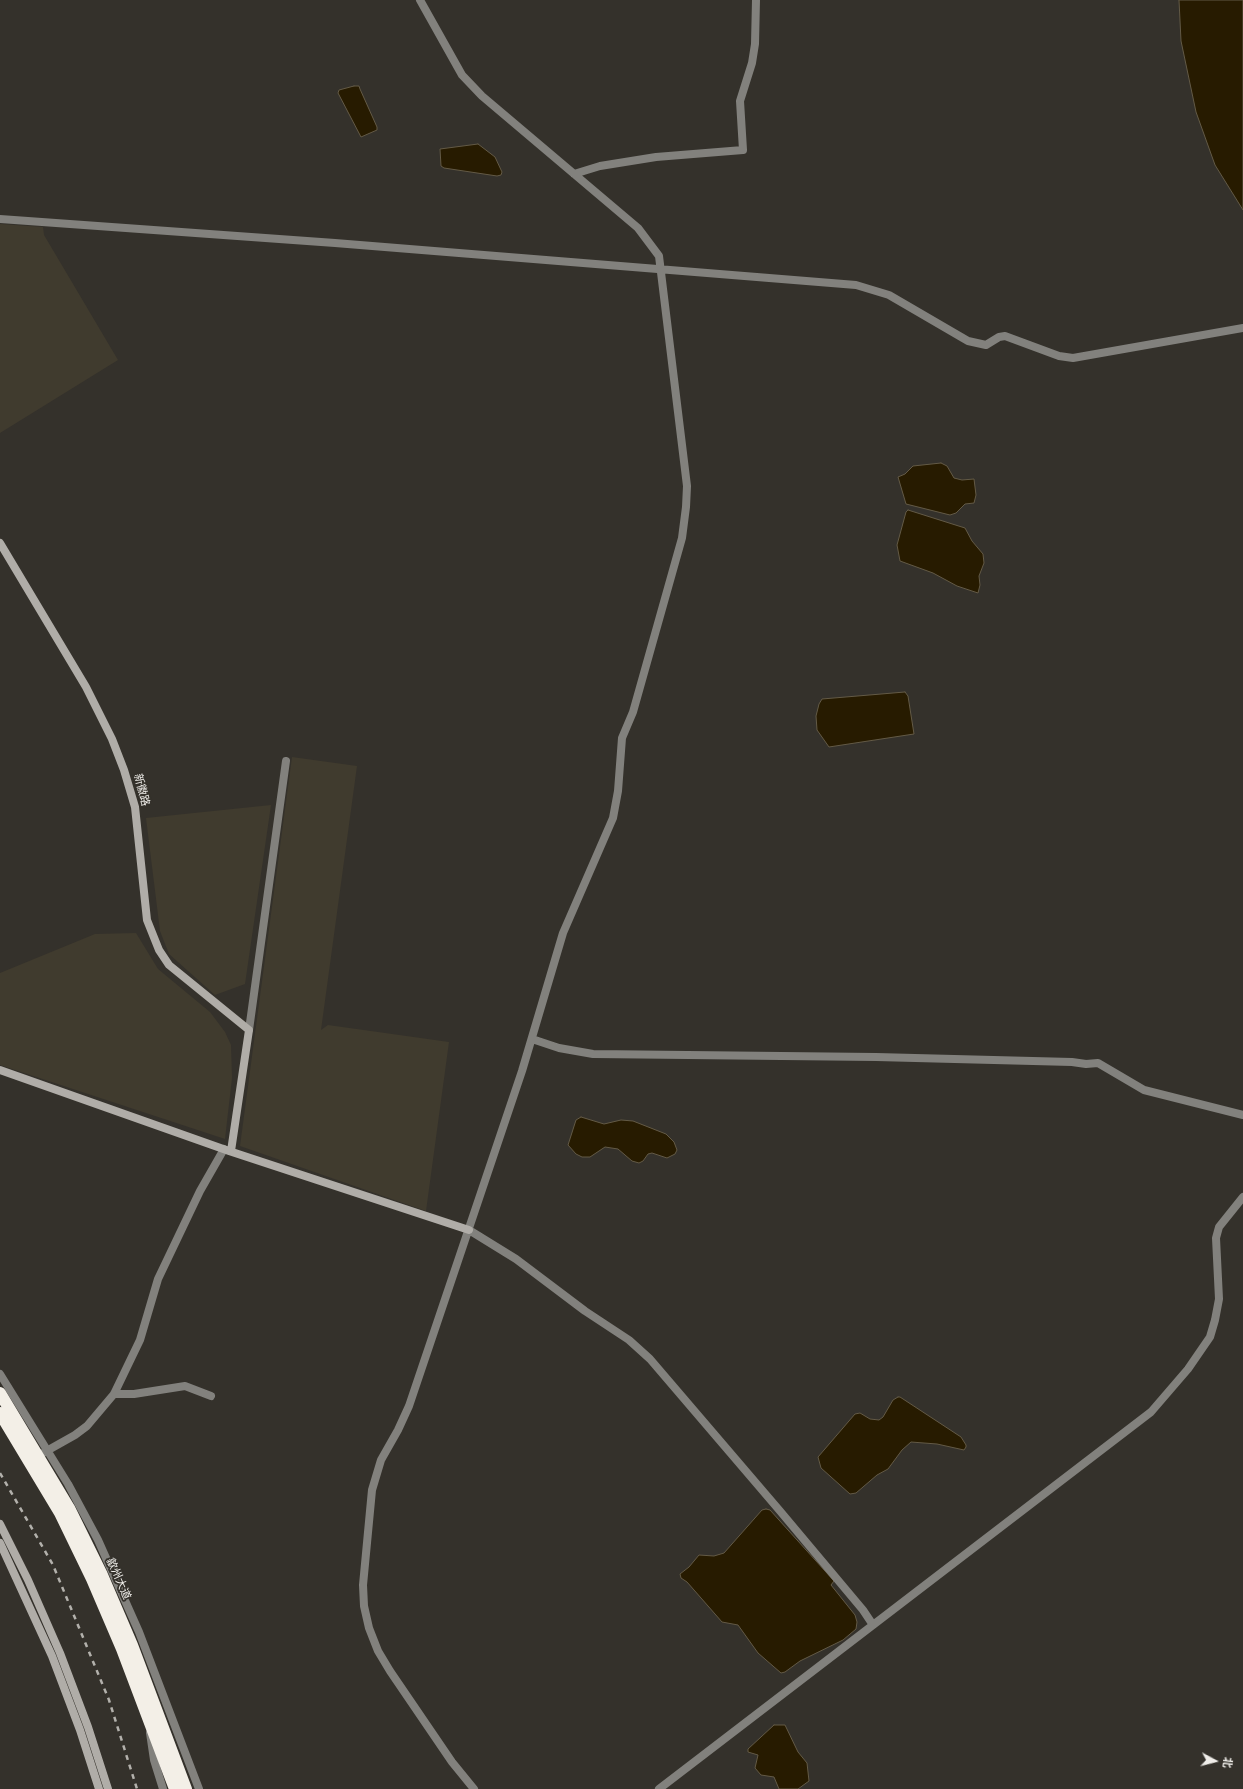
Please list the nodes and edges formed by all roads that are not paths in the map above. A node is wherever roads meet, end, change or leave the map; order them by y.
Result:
1 (420, 0) edge
2 (756, 0) edge
3 (574, 174) junction
4 (0, 219) edge
5 (661, 270) junction
6 (1243, 328) edge
7 (0, 543) edge
8 (286, 761) dead end
9 (249, 1030) junction
10 (532, 1039) junction
11 (0, 1070) edge
12 (1243, 1115) edge
13 (228, 1150) junction
14 (1243, 1197) edge
15 (469, 1230) junction
16 (0, 1374) edge
17 (0, 1393) edge
18 (114, 1394) junction
19 (211, 1396) dead end
20 (0, 1413) edge
21 (43, 1453) junction
22 (0, 1524) edge
23 (0, 1543) edge
24 (873, 1625) junction
25 (148, 1717) junction
26 (100, 1789) edge
27 (108, 1789) edge
28 (163, 1789) edge
29 (175, 1789) edge
30 (186, 1789) edge
31 (199, 1789) edge
32 (474, 1789) edge
33 (659, 1789) edge

1 - 3 street
2 - 3 street
3 - 5 street
4 - 5 street
5 - 6 street
5 - 10 street
7 - 9 street, 新徽路
8 - 9 street
9 - 13 street
10 - 12 street
10 - 15 street
11 - 13 street
13 - 15 street
13 - 18 street
14 - 24 street
15 - 24 street
15 - 32 street
16 - 21 street
17 - 21 highway, 歙州大道
18 - 19 street
18 - 21 street
20 - 25 highway
21 - 30 highway, 歙州大道
21 - 31 street
22 - 27 street
23 - 26 street
24 - 33 street
25 - 28 street
25 - 29 highway

